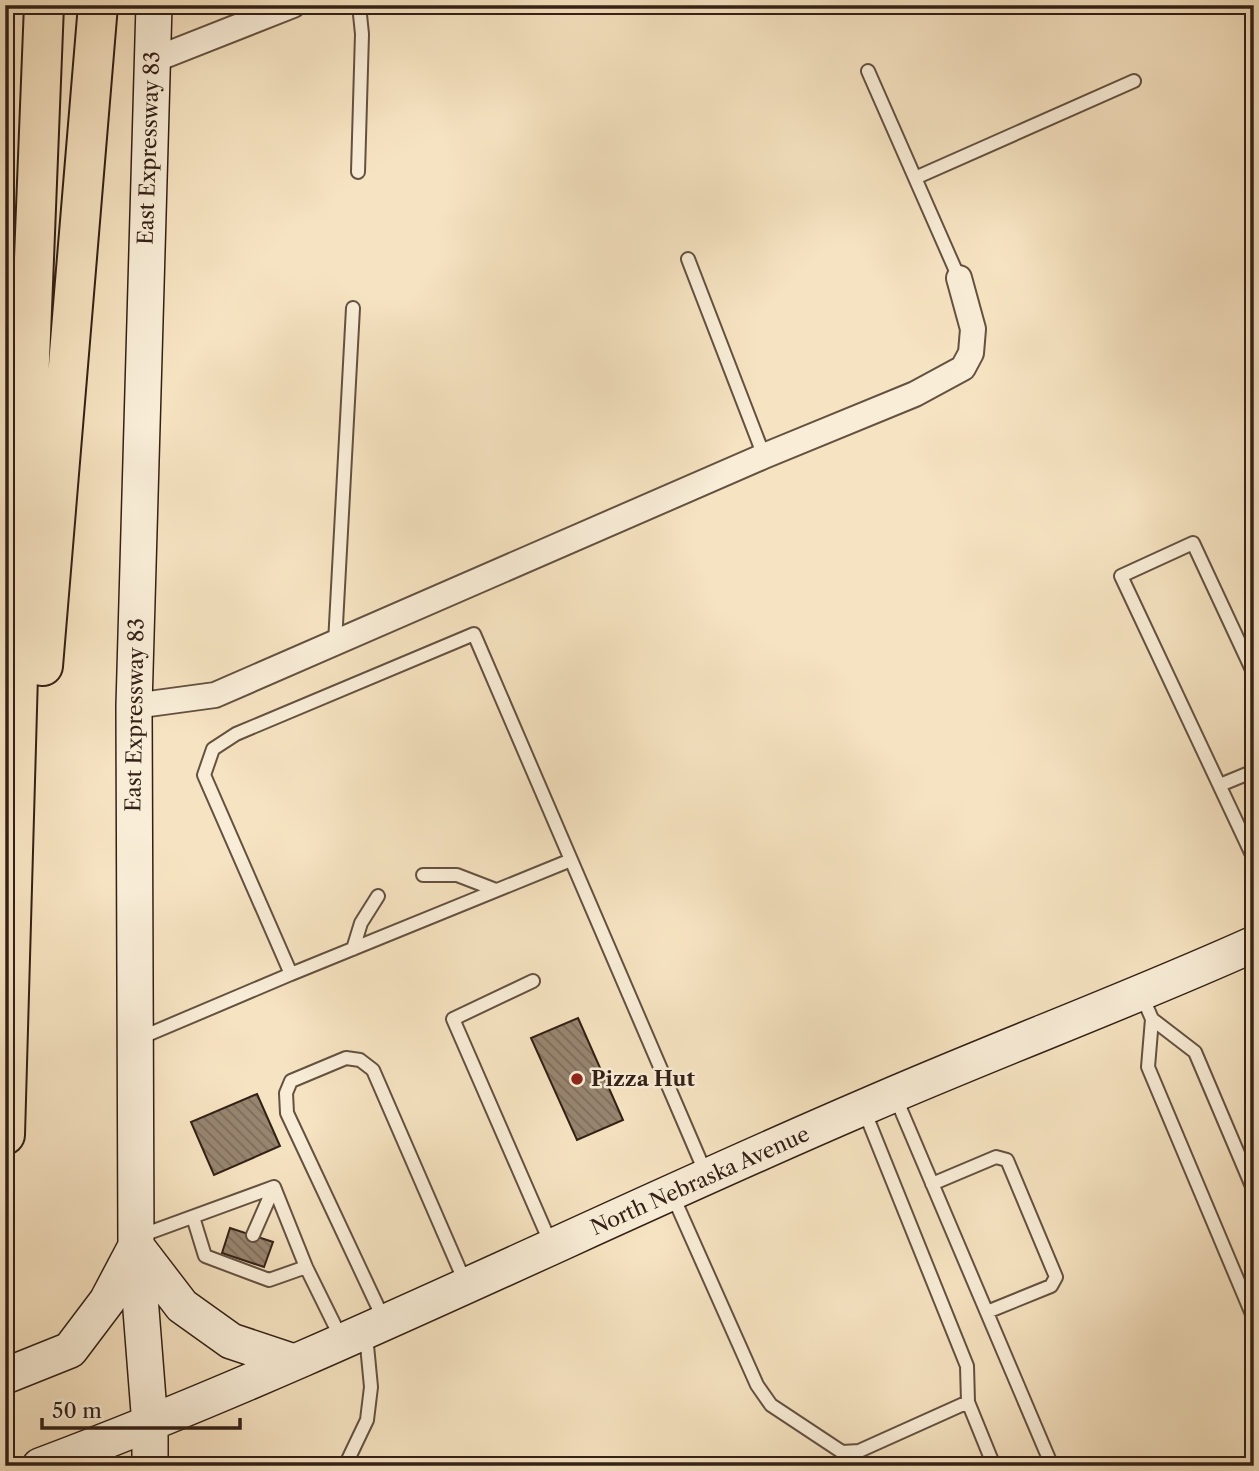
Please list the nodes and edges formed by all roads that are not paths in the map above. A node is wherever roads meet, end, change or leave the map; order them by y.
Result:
1 (44, 5) edge
2 (98, 5) edge
3 (154, 5) edge
4 (293, 5) edge
5 (359, 5) edge
6 (151, 61) junction
7 (868, 71) dead end
8 (1134, 81) dead end
9 (358, 173) dead end
10 (915, 178) junction
11 (688, 259) dead end
12 (960, 278) joint
13 (353, 308) dead end
14 (764, 456) junction
15 (335, 643) junction
16 (1254, 674) edge
17 (134, 706) junction
18 (1254, 771) edge
19 (1220, 785) junction
20 (1254, 859) edge
21 (571, 860) junction
22 (423, 875) dead end
23 (496, 890) junction
24 (378, 895) dead end
25 (1254, 944) edge
26 (353, 949) junction
27 (291, 974) junction
28 (533, 981) dead end
29 (1146, 1006) junction
30 (135, 1040) junction
31 (894, 1094) junction
32 (863, 1107) junction
33 (6, 1123) edge
34 (707, 1178) junction
35 (932, 1184) junction
36 (274, 1187) junction
37 (1254, 1191) edge
38 (671, 1194) junction
39 (193, 1217) junction
40 (253, 1235) dead end
41 (136, 1242) junction
42 (552, 1248) junction
43 (306, 1267) junction
44 (467, 1286) junction
45 (987, 1312) junction
46 (1254, 1319) edge
47 (365, 1332) junction
48 (294, 1362) junction
49 (5, 1376) edge
50 (968, 1402) junction
51 (150, 1424) junction
52 (40, 1466) edge
53 (150, 1466) edge
54 (345, 1466) edge
55 (994, 1466) edge
56 (1052, 1466) edge

1 - 33 highway
2 - 33 highway
3 - 6 main road, East Expressway 83
4 - 6 street
5 - 9 lane
6 - 17 main road, East Expressway 83
7 - 10 lane
8 - 10 lane
10 - 12 lane
11 - 14 lane
12 - 14 street
13 - 15 lane
14 - 15 street
15 - 17 street
16 - 19 lane
17 - 30 main road, East Expressway 83
18 - 19 lane
19 - 20 lane
21 - 23 lane
21 - 27 lane
21 - 34 lane
22 - 23 lane
23 - 26 lane
24 - 26 lane
25 - 29 main road, North Nebraska Avenue
26 - 27 lane
27 - 30 lane
28 - 42 lane
29 - 31 main road, North Nebraska Avenue
29 - 37 lane
29 - 46 lane
30 - 41 main road, East Expressway 83
31 - 32 main road, North Nebraska Avenue
31 - 35 lane
32 - 34 main road, North Nebraska Avenue
32 - 50 lane
34 - 38 main road, North Nebraska Avenue
35 - 45 lane
35 - 45 lane
36 - 39 lane
36 - 40 lane
36 - 43 lane
38 - 42 main road, North Nebraska Avenue
38 - 50 lane
39 - 41 lane
39 - 43 lane
41 - 48 main road
41 - 49 main road
41 - 51 main road, East Expressway 83
42 - 44 main road, North Nebraska Avenue
43 - 47 lane
44 - 47 main road, North Nebraska Avenue
44 - 47 lane
45 - 56 lane
47 - 48 main road, North Nebraska Avenue
47 - 54 lane
48 - 51 main road, North Nebraska Avenue
50 - 55 lane
51 - 52 main road, North Nebraska Avenue
51 - 53 main road, East Expressway 83

